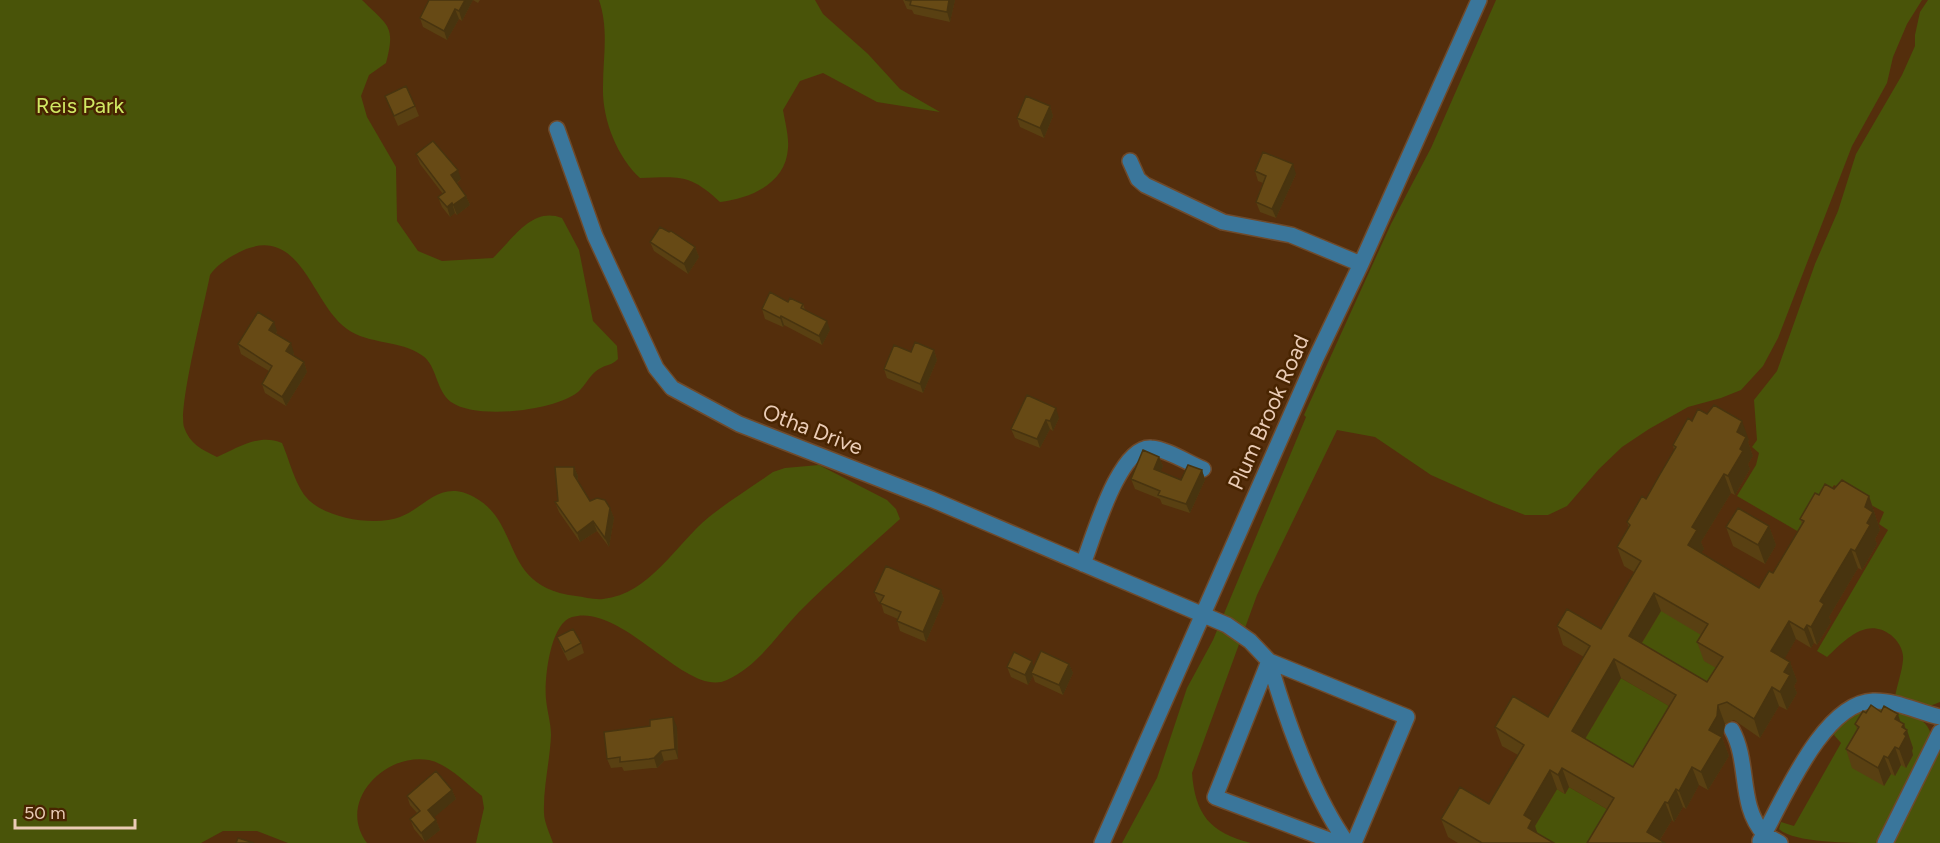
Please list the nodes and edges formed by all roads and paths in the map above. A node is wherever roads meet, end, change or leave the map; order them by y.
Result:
1 (1479, 0) edge
2 (557, 129) dead end
3 (1130, 161) dead end
4 (1362, 264) junction
5 (1203, 469) edge
6 (1083, 564) junction
7 (1203, 615) junction
8 (1269, 661) junction
9 (1940, 717) edge
10 (1732, 730) dead end
11 (1940, 732) edge
12 (1761, 838) edge
13 (1101, 843) edge
14 (1337, 843) edge
15 (1347, 843) edge
16 (1354, 843) edge
17 (1780, 843) edge
18 (1885, 843) edge

1 - 4 street, Plum Brook Road
2 - 6 street, Otha Drive
3 - 4 street
4 - 7 street, Plum Brook Road
5 - 6 street
6 - 7 street, Otha Drive
7 - 8 street, Otha Drive
7 - 13 street, Plum Brook Road
8 - 14 street
8 - 15 street
8 - 16 street
9 - 12 street
10 - 12 street
11 - 18 street
12 - 17 street

